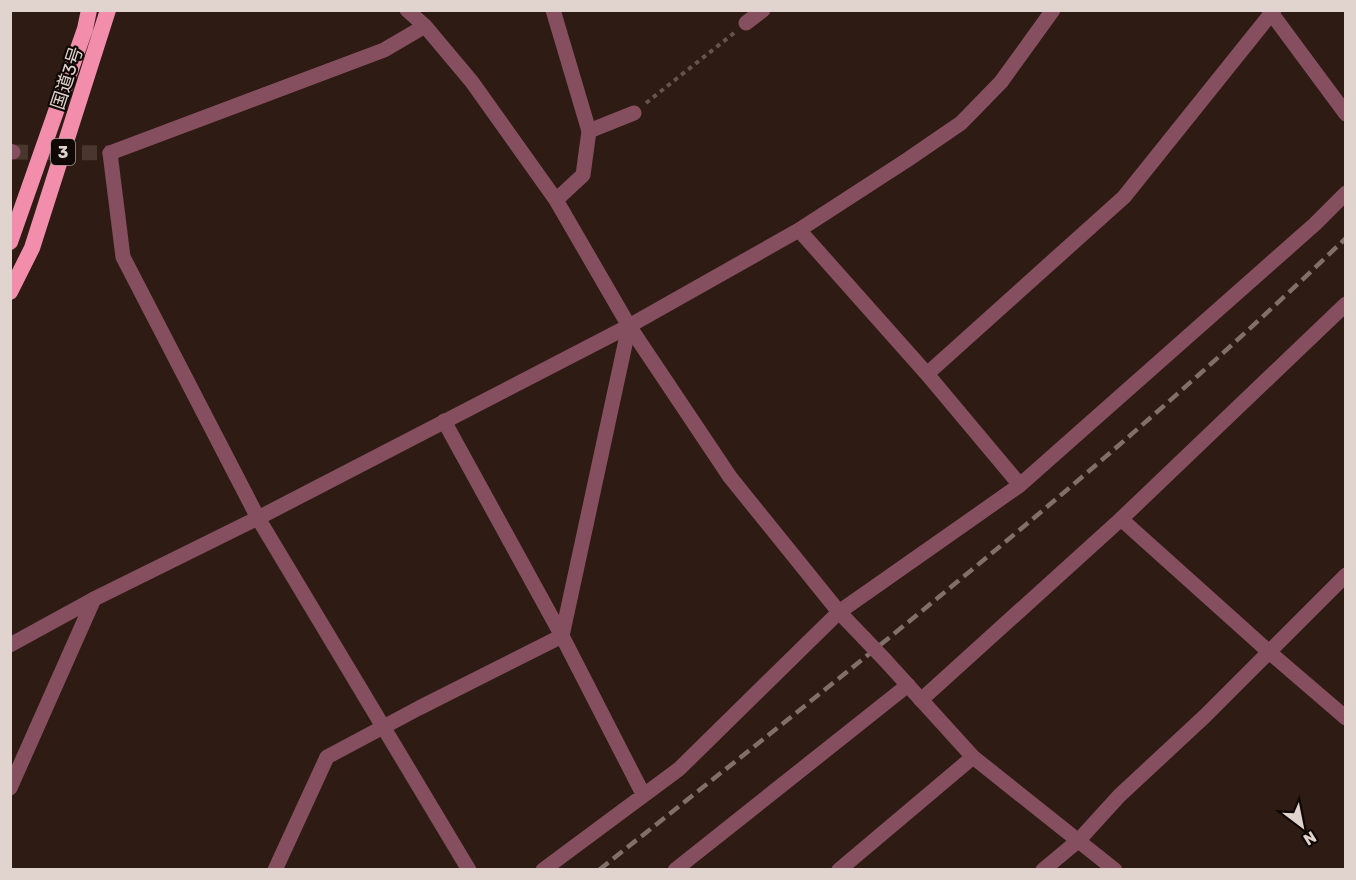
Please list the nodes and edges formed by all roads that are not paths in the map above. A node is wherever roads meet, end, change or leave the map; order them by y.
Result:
1 (89, 10) edge
2 (108, 10) edge
3 (406, 10) edge
4 (553, 10) edge
5 (763, 10) edge
6 (1051, 11) edge
7 (1271, 12) edge
8 (746, 23) road end
9 (425, 26) junction
10 (634, 113) road end
11 (1346, 114) edge
12 (589, 131) junction
13 (1346, 193) edge
14 (556, 200) junction
15 (799, 230) junction
16 (10, 242) edge
17 (10, 292) edge
18 (1346, 304) edge
19 (629, 326) junction
20 (927, 374) junction
21 (444, 421) junction
22 (1020, 485) junction
23 (258, 518) junction
24 (1121, 519) junction
25 (1346, 575) edge
26 (94, 599) junction
27 (840, 612) junction
28 (562, 636) junction
29 (10, 645) edge
30 (1268, 651) junction
31 (908, 685) junction
32 (921, 700) junction
33 (1346, 718) edge
34 (383, 728) junction
35 (973, 757) junction
36 (10, 788) edge
37 (643, 794) junction
38 (1079, 840) junction
39 (275, 870) edge
40 (470, 870) edge
41 (543, 870) edge
42 (675, 870) edge
43 (839, 870) edge
44 (1043, 870) edge
45 (1115, 870) edge

1 - 16 highway, 国道3号 / 3
2 - 17 highway, 国道3号 / 3
3 - 9 street
4 - 12 street
5 - 8 street
6 - 15 street
7 - 11 street
7 - 20 street
9 - 14 street
9 - 23 street
10 - 12 street
12 - 14 street
13 - 22 street
14 - 19 street
15 - 19 street
15 - 20 street
18 - 24 street
19 - 21 street
19 - 27 street
19 - 28 street
20 - 22 street
21 - 23 street
21 - 28 street
22 - 27 street
23 - 26 street
23 - 34 street
24 - 30 street
24 - 32 street
25 - 30 street
26 - 29 street
26 - 36 street
27 - 31 street, bridge
27 - 37 street
28 - 34 street
28 - 37 street
30 - 33 street
30 - 38 street
31 - 32 street
31 - 42 street
32 - 35 street
34 - 39 street
34 - 40 street
35 - 38 street
35 - 43 street
37 - 41 street
38 - 44 street
38 - 45 street

